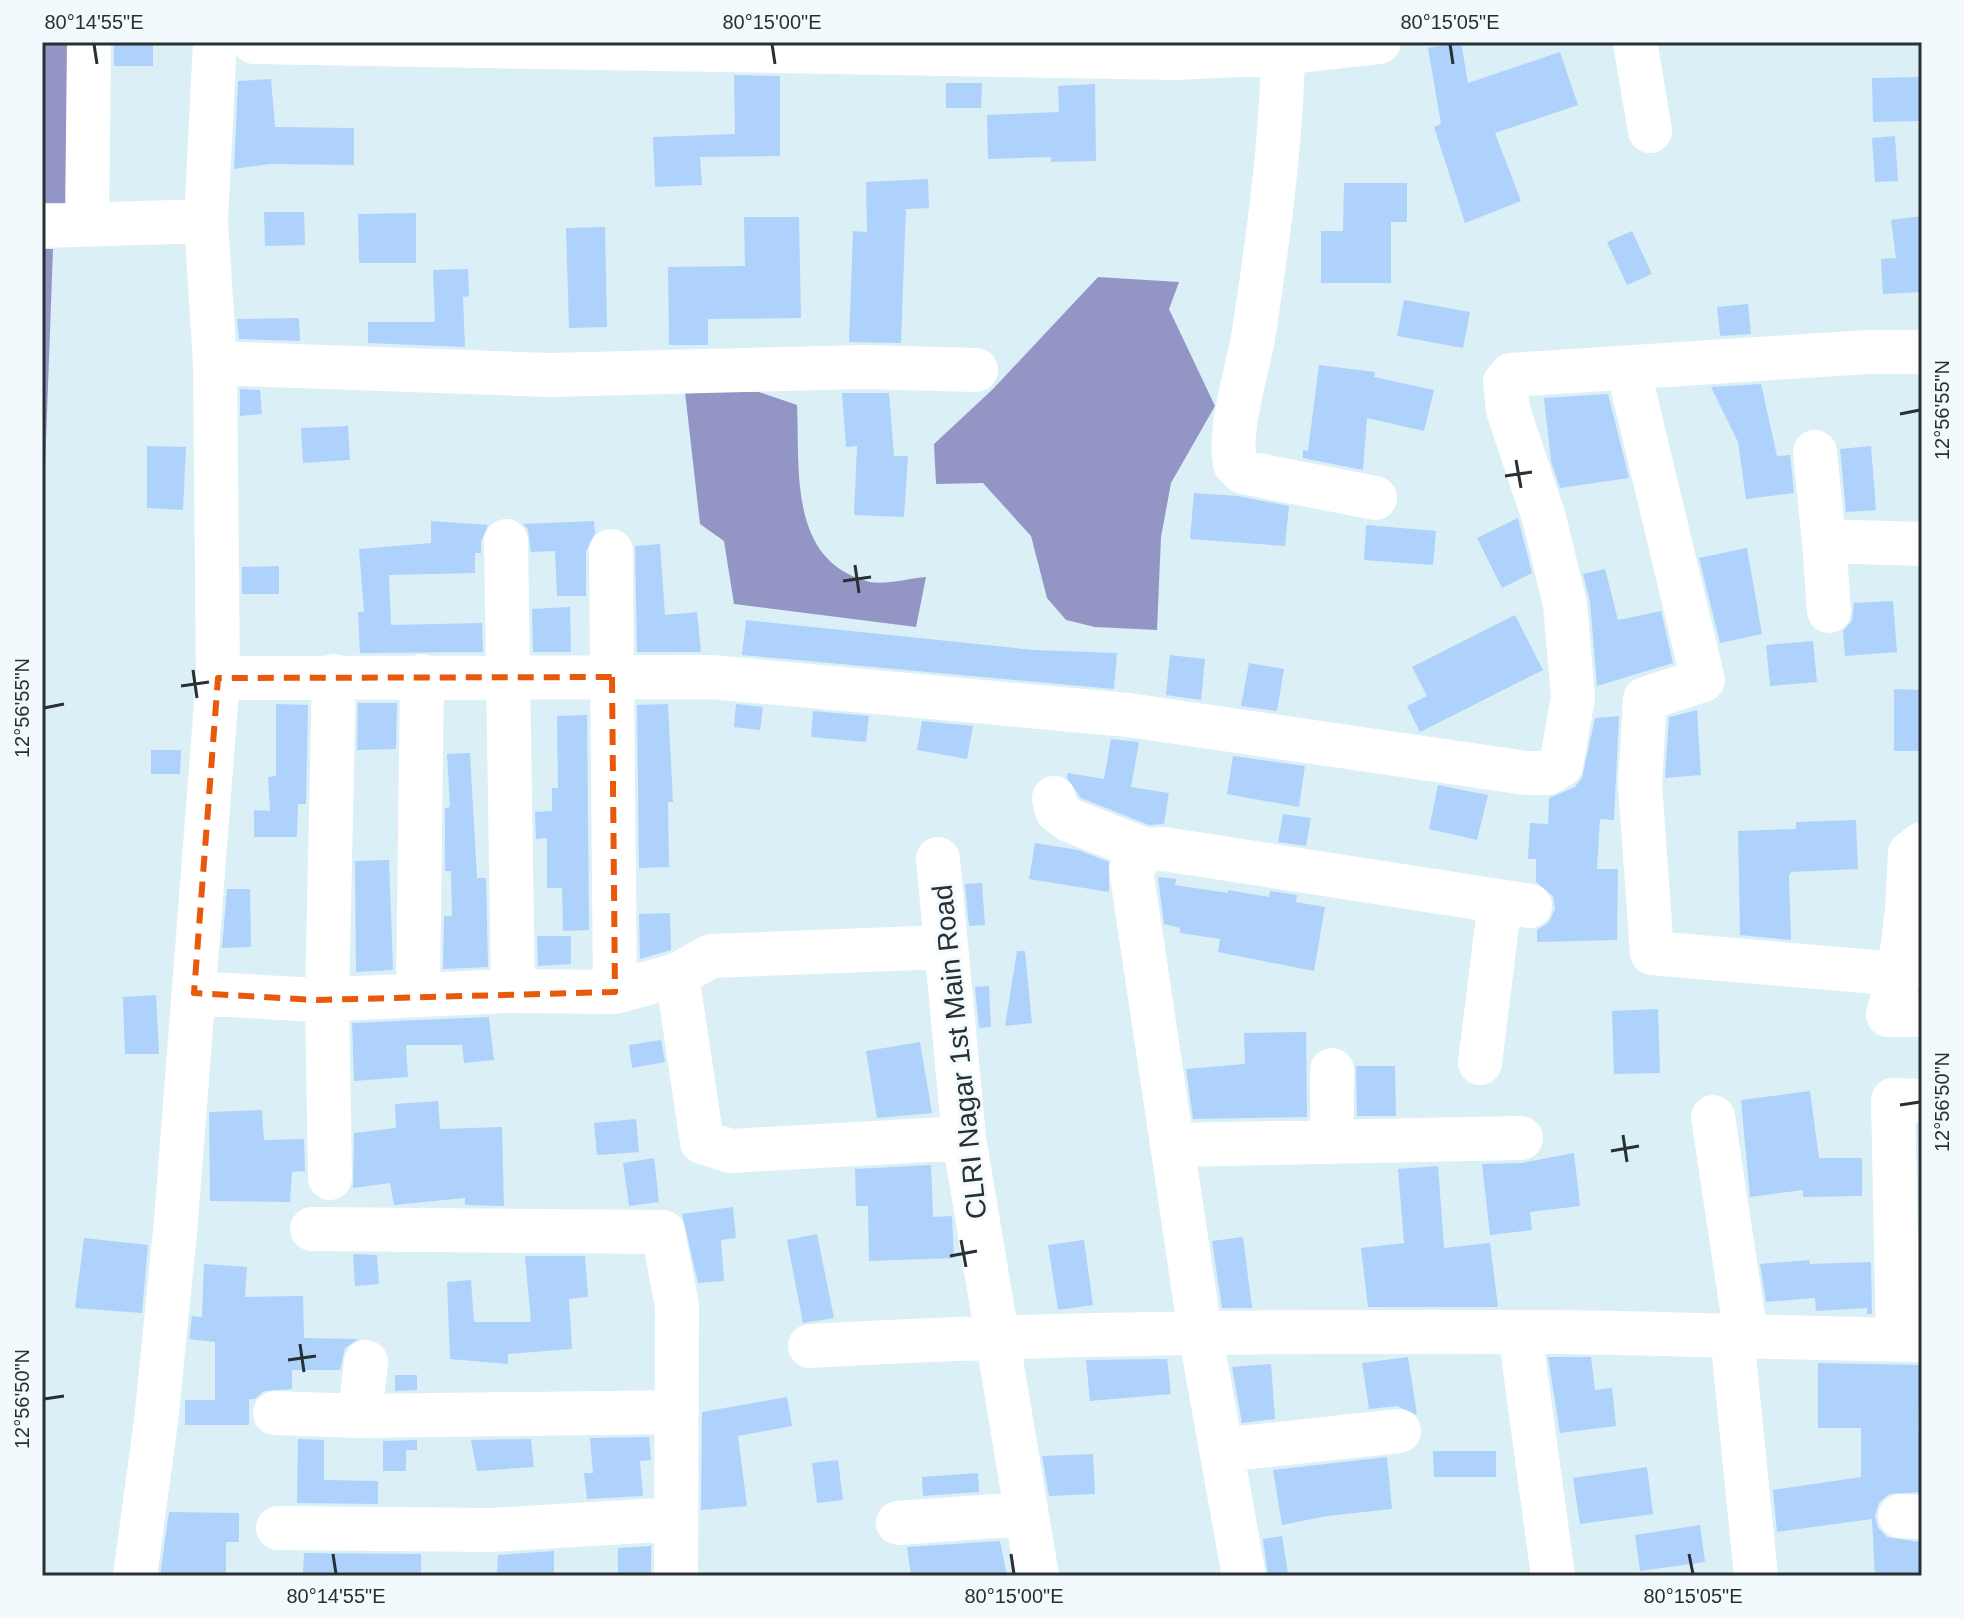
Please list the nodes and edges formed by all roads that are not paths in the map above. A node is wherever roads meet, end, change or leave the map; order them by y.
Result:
1 (89, 42) edge
2 (215, 42) edge
3 (254, 42) edge
4 (1379, 42) edge
5 (1635, 42) edge
6 (870, 48) edge
7 (1176, 50) edge
8 (1283, 53) junction
9 (1650, 131) dead end
10 (206, 221) junction
11 (87, 223) junction
12 (42, 226) edge
13 (1922, 352) edge
14 (215, 363) junction
15 (1628, 368) junction
16 (976, 370) dead end
17 (1815, 452) dead end
18 (1375, 498) dead end
19 (506, 541) dead end
20 (1824, 541) junction
21 (1922, 544) edge
22 (611, 551) dead end
23 (1829, 611) dead end
24 (334, 676) junction
25 (422, 676) junction
26 (508, 677) junction
27 (612, 677) junction
28 (218, 678) junction
29 (1054, 798) dead end
30 (1922, 844) edge
31 (1145, 850) junction
32 (938, 859) dead end
33 (1914, 911) edge
34 (944, 947) junction
35 (1899, 974) junction
36 (677, 975) junction
37 (513, 991) junction
38 (615, 992) junction
39 (194, 993) junction
40 (418, 995) junction
41 (327, 999) junction
42 (1922, 1015) edge
43 (1480, 1063) dead end
44 (1332, 1070) dead end
45 (1922, 1101) edge
46 (1713, 1117) dead end
47 (964, 1138) junction
48 (1521, 1138) dead end
49 (1332, 1142) junction
50 (1173, 1145) junction
51 (330, 1178) dead end
52 (1909, 1188) edge
53 (312, 1229) dead end
54 (1200, 1332) junction
55 (1520, 1333) junction
56 (997, 1335) junction
57 (1739, 1336) junction
58 (1910, 1340) edge
59 (810, 1346) dead end
60 (366, 1362) dead end
61 (677, 1412) junction
62 (275, 1413) dead end
63 (360, 1416) junction
64 (1399, 1431) dead end
65 (1221, 1450) junction
66 (1024, 1514) junction
67 (676, 1519) junction
68 (898, 1523) dead end
69 (278, 1528) dead end
70 (135, 1576) edge
71 (676, 1576) edge
72 (1037, 1576) edge
73 (1244, 1576) edge
74 (1553, 1576) edge
75 (1756, 1576) edge

1 - 11 street
2 - 10 street
3 - 6 street
4 - 8 street
5 - 9 street
6 - 7 street
7 - 8 street
8 - 18 street
10 - 11 street
10 - 14 street
11 - 12 street
13 - 15 street
14 - 16 street
14 - 28 street
15 - 27 street
15 - 35 street
17 - 20 street
19 - 26 street
20 - 21 street
20 - 23 street
22 - 27 street
24 - 25 street
24 - 28 street
24 - 41 street
25 - 26 street
25 - 40 street
26 - 27 street
26 - 37 street
27 - 38 street
28 - 39 street
29 - 31 street
30 - 33 street
31 - 43 street
31 - 50 street
32 - 34 street, CLRI Nagar 1st Main Road
33 - 35 street
34 - 36 street
34 - 47 street, CLRI Nagar 1st Main Road
35 - 42 street
36 - 38 street
36 - 47 street
37 - 38 street
37 - 40 street
39 - 41 street
39 - 70 street
40 - 41 street
41 - 51 street
44 - 49 street
45 - 52 street
46 - 57 street
47 - 56 street, CLRI Nagar 1st Main Road
48 - 49 street
49 - 50 street
50 - 54 street
52 - 58 street
53 - 61 street
54 - 55 street
54 - 56 street
54 - 65 street
55 - 57 street
55 - 74 street
56 - 59 street
56 - 66 street, CLRI Nagar 1st Main Road
57 - 58 street
57 - 75 street
60 - 63 street
61 - 63 street
61 - 67 street
62 - 63 street
64 - 65 street
65 - 73 street
66 - 68 street
66 - 72 street, CLRI Nagar 1st Main Road
67 - 69 street
67 - 71 street

